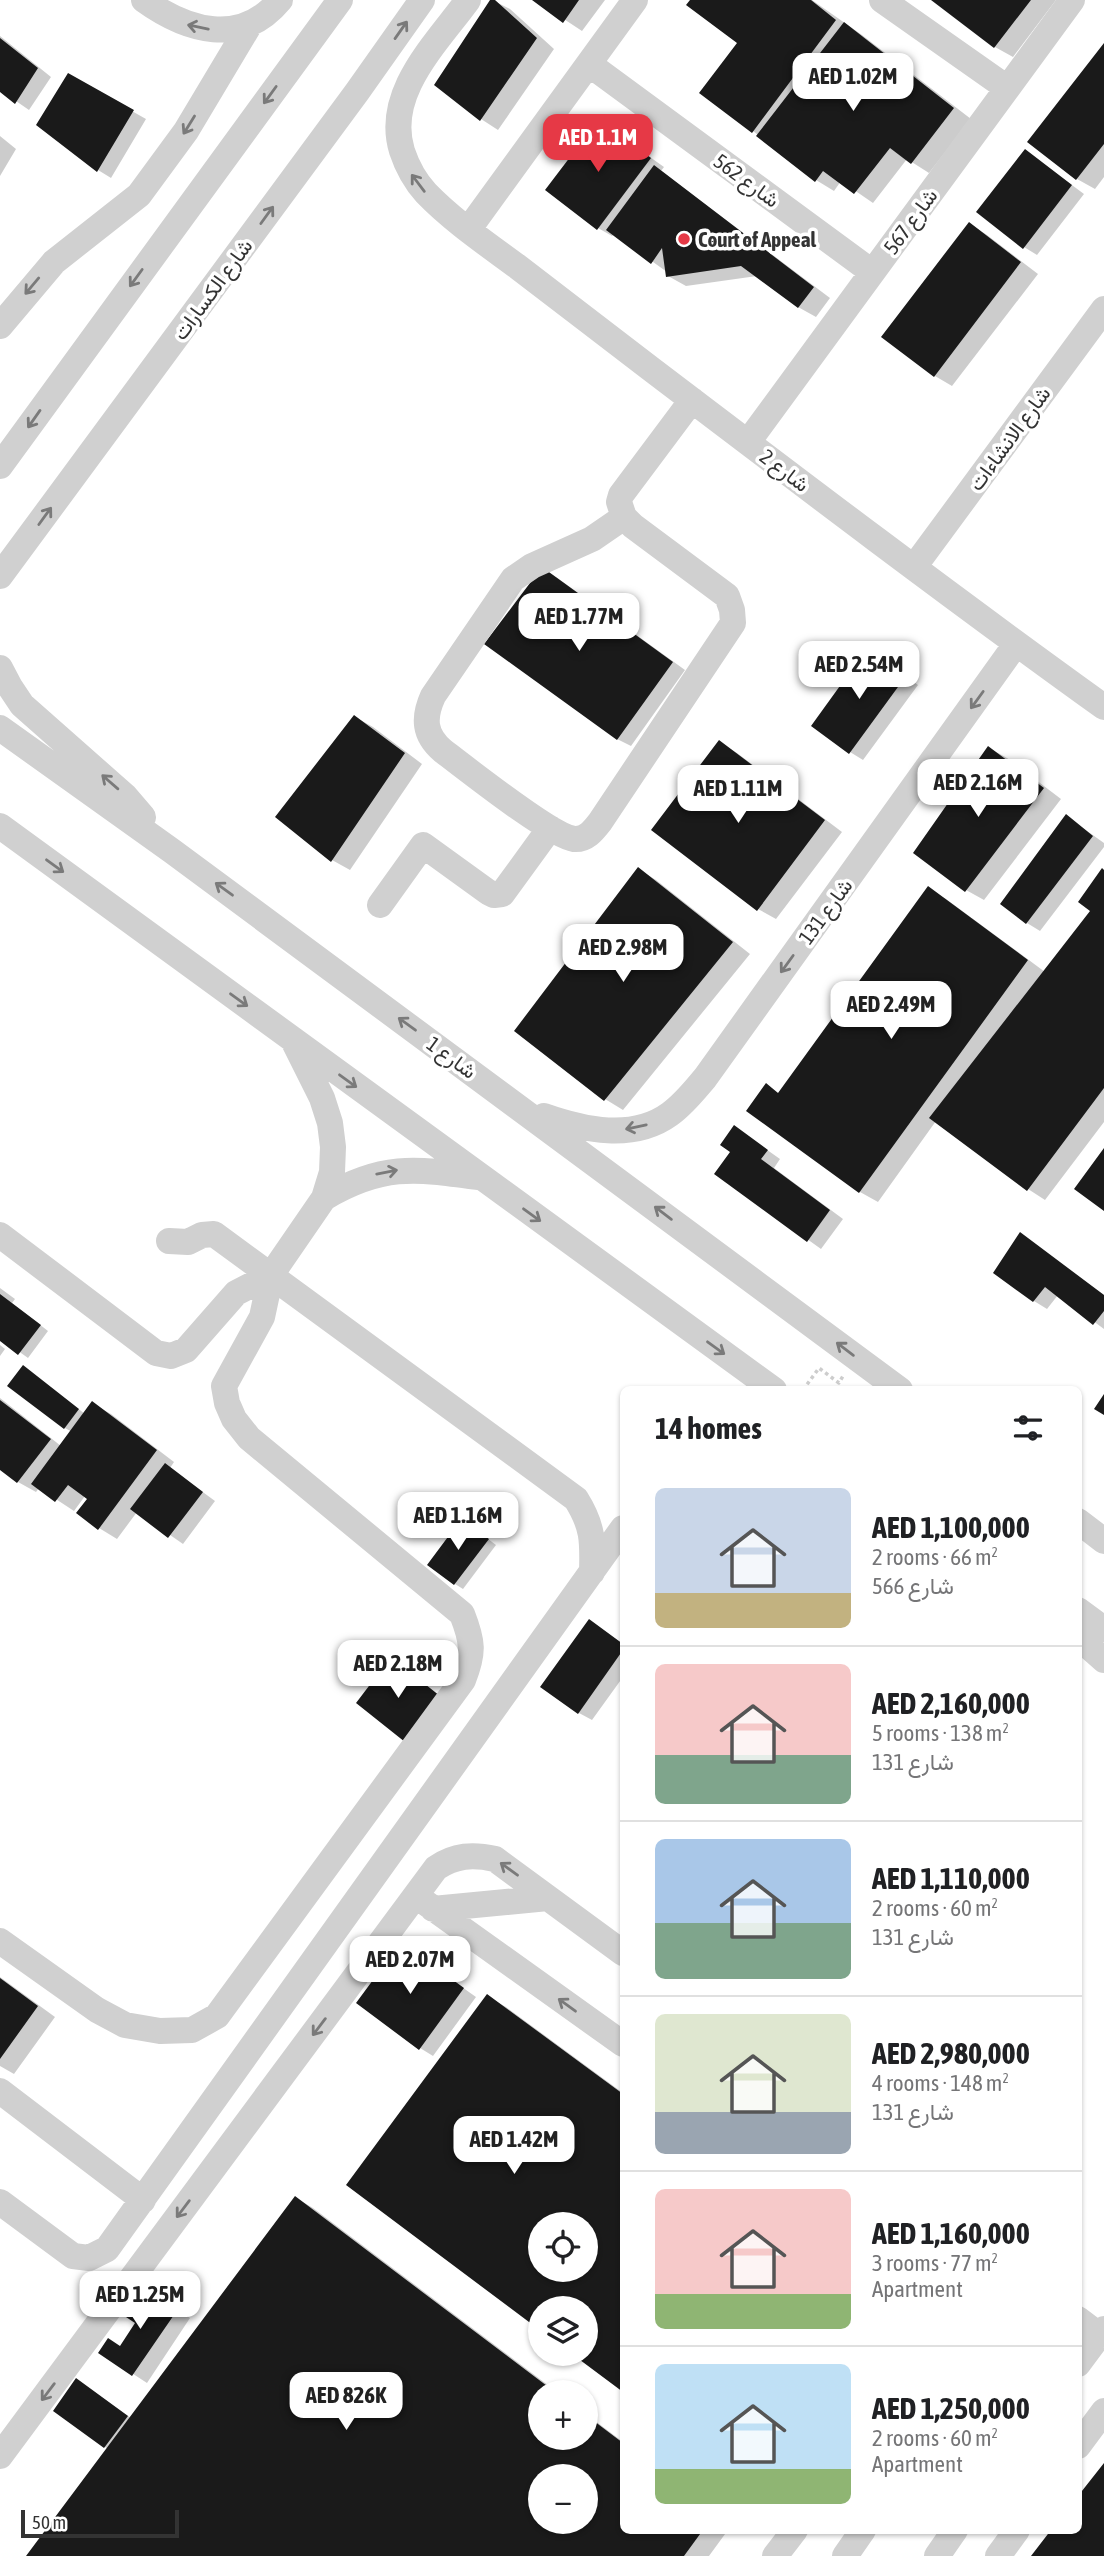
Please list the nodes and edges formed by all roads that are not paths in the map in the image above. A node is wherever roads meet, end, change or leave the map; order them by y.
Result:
1 (280, 0) edge
2 (318, 0) edge
3 (340, 0) edge
4 (422, 0) edge
5 (468, 0) edge
6 (635, 0) edge
7 (882, 0) edge
8 (1072, 0) edge
9 (152, 6) edge
10 (250, 24) junction
11 (435, 45) junction
12 (298, 56) junction
13 (589, 64) junction
14 (1007, 88) junction
15 (357, 92) junction
16 (468, 230) junction
17 (872, 272) junction
18 (1104, 309) edge
19 (0, 326) edge
20 (692, 400) junction
21 (748, 442) junction
22 (0, 467) edge
23 (624, 517) junction
24 (914, 567) junction
25 (2, 579) edge
26 (1016, 644) junction
27 (0, 668) edge
28 (1104, 707) edge
29 (0, 728) edge
30 (0, 826) edge
31 (550, 828) junction
32 (172, 851) junction
33 (380, 905) dead end
34 (293, 1040) junction
35 (522, 1108) junction
36 (481, 1178) junction
37 (324, 1198) junction
38 (0, 1235) edge
39 (169, 1241) dead end
40 (271, 1275) junction
41 (768, 1386) edge
42 (895, 1386) edge
43 (1082, 1524) edge
44 (620, 1532) edge
45 (1104, 1541) edge
46 (592, 1572) junction
47 (1082, 1613) edge
48 (1104, 1629) edge
49 (1082, 1641) edge
50 (1104, 1660) edge
51 (548, 1898) junction
52 (424, 1903) junction
53 (0, 1941) edge
54 (620, 1951) edge
55 (620, 2042) edge
56 (0, 2091) edge
57 (143, 2200) junction
58 (0, 2202) edge
59 (1082, 2321) edge
60 (1102, 2332) edge
61 (1082, 2359) edge
62 (1104, 2411) edge
63 (1082, 2441) edge
64 (0, 2456) edge
65 (792, 2534) edge
66 (860, 2534) edge
67 (953, 2534) edge
68 (1014, 2534) edge
69 (775, 2556) edge
70 (845, 2556) edge
71 (937, 2556) edge
72 (998, 2556) edge

1 - 10 street
2 - 12 street
3 - 12 street
15 -> 4 street, شارع الكسارات
5 - 11 street
6 - 13 street
7 - 14 street
8 - 14 street, شارع 567
10 -> 9 street
10 -> 19 street
11 - 15 street
16 -> 11 street
12 -> 22 street
13 - 16 street
13 - 17 street, شارع 562
14 - 17 street, شارع 567
25 -> 15 street, شارع الكسارات
16 - 20 street, شارع 2
17 - 21 street, شارع 567
18 - 24 street, شارع الانشاءات
20 - 21 street, شارع 2
20 - 23 street
21 - 24 street, شارع 2
23 - 31 street
23 - 31 street
24 - 26 street, شارع 2
26 - 28 street, شارع 2
26 -> 35 street, شارع 131
32 -> 27 street
29 - 32 street, شارع 1
30 -> 34 street
31 - 33 street
35 -> 32 street, شارع 1
34 -> 36 street
34 - 37 street
42 -> 35 street, شارع 1
37 -> 36 street
36 -> 41 street
37 - 40 street
38 - 40 street
39 - 40 street
40 - 46 street
40 - 53 street
43 - 45 street
44 - 46 street
46 - 57 street
47 - 48 street
49 - 50 street
51 - 52 street
51 -> 52 street
51 - 54 street
55 -> 52 street
52 -> 64 street
56 - 57 street
57 - 58 street
59 - 60 street
60 - 61 street
62 - 63 street
65 - 69 street
66 - 70 street
67 - 71 street
68 - 72 street

